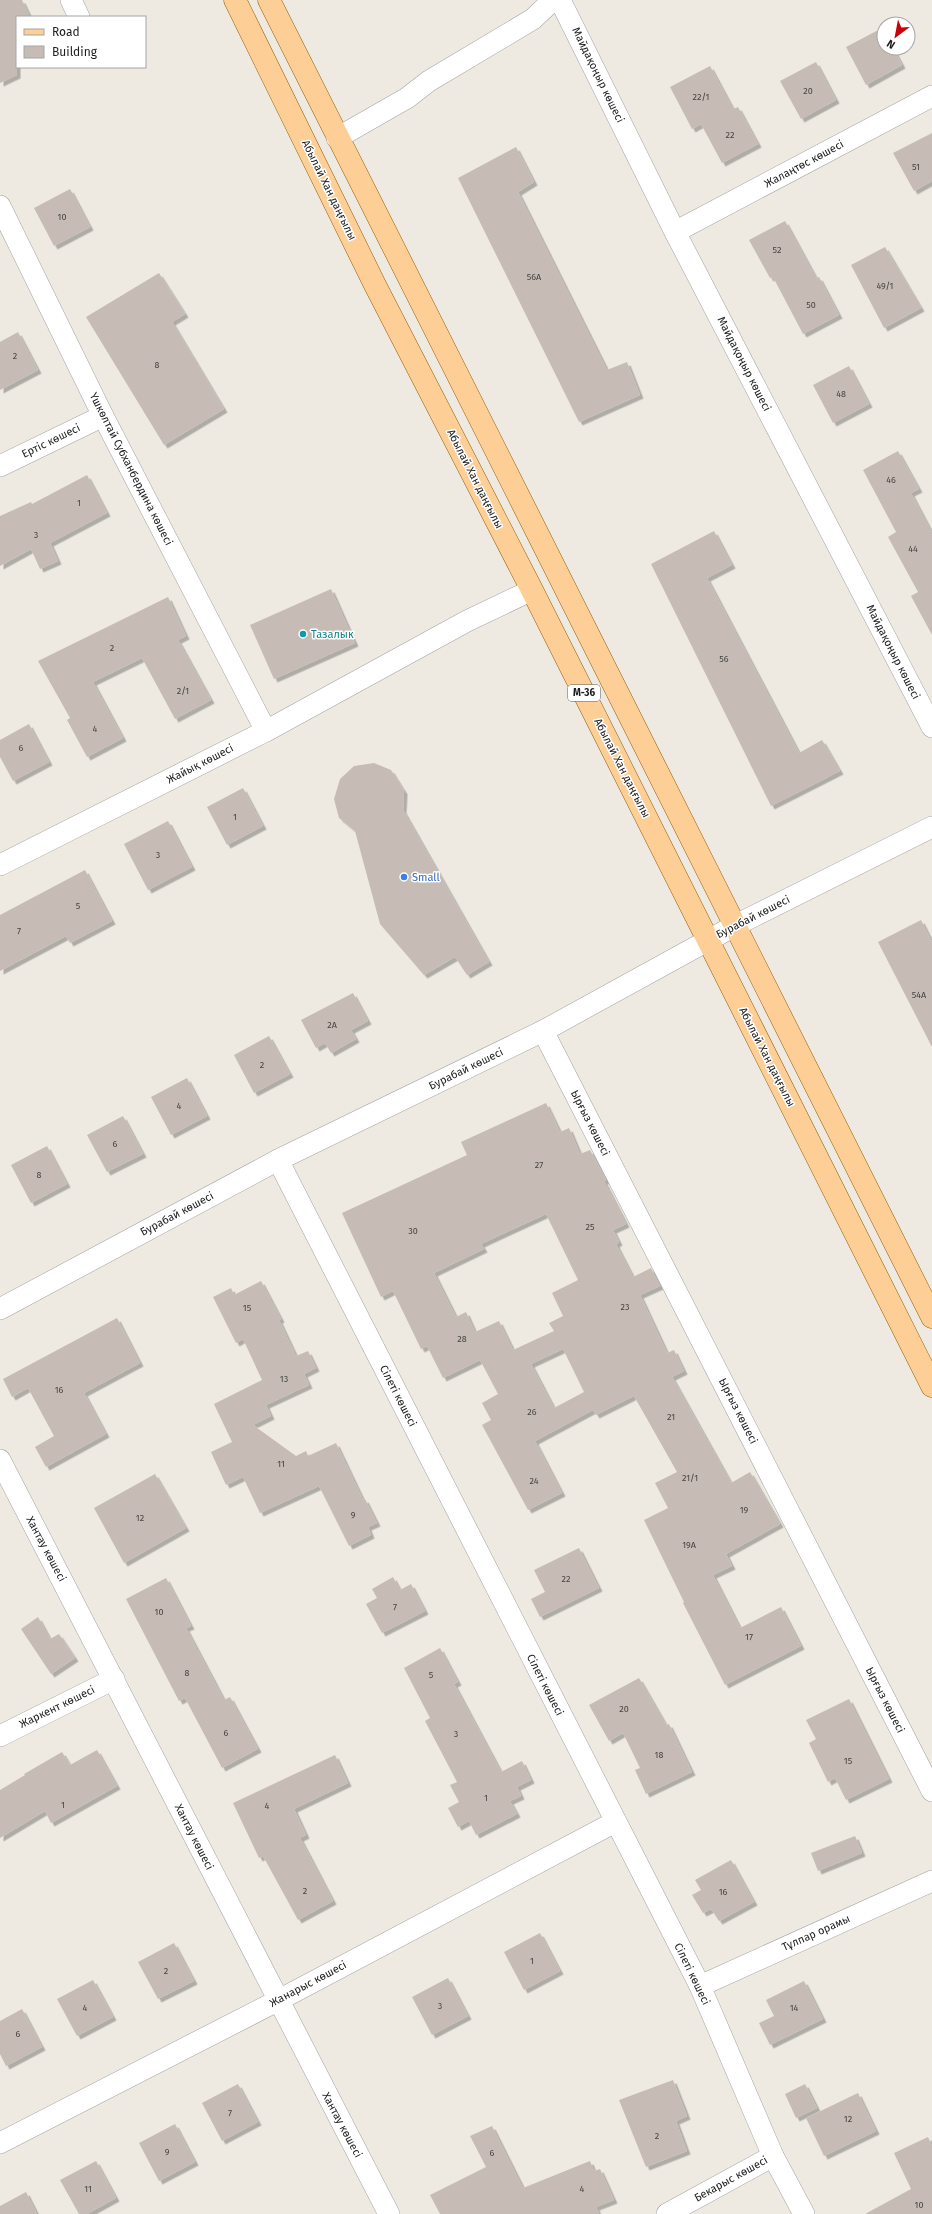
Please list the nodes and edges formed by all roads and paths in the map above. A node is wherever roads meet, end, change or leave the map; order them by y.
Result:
1 (71, 0) edge
2 (235, 0) edge
3 (269, 0) edge
4 (553, 0) edge
5 (560, 0) edge
6 (79, 16) edge
7 (932, 96) edge
8 (337, 138) junction
9 (0, 206) edge
10 (675, 232) junction
11 (103, 416) junction
12 (0, 466) edge
13 (532, 590) junction
14 (932, 727) edge
15 (266, 731) junction
16 (932, 827) edge
17 (0, 864) edge
18 (736, 925) junction
19 (709, 940) junction
20 (543, 1031) junction
21 (278, 1160) junction
22 (0, 1309) edge
23 (932, 1317) edge
24 (932, 1386) edge
25 (0, 1460) edge
26 (114, 1679) junction
27 (0, 1736) edge
28 (932, 1791) edge
29 (615, 1822) junction
30 (932, 1881) edge
31 (700, 1986) junction
32 (277, 2001) junction
33 (0, 2143) edge
34 (773, 2156) junction
35 (389, 2214) edge
36 (667, 2214) edge
37 (804, 2214) edge

1 - 6 street
2 - 13 main road, Абылай Хан даңғылы / M-36
3 - 8 main road, M-36
4 - 8 street
5 - 10 street, Майдақоңыр көшесі
7 - 10 street, Жалаңтөс көшесі
8 - 18 main road, M-36
9 - 11 street, Үшкөлтай Субханбердина көшесі
10 - 14 street, Майдақоңыр көшесі
11 - 12 street, Ертіс көшесі
11 - 15 street, Үшкөлтай Субханбердина көшесі
13 - 15 street, Жайық көшесі
13 - 19 main road, Абылай Хан даңғылы / M-36
15 - 17 street, Жайық көшесі
16 - 18 street, Бурабай көшесі
18 - 19 street, Бурабай көшесі
18 - 23 main road, M-36
19 - 20 street, Бурабай көшесі
19 - 24 main road, Абылай Хан даңғылы / M-36
20 - 21 street, Бурабай көшесі
20 - 28 street, Ырғыз көшесі
21 - 22 street, Бурабай көшесі
21 - 29 street, Сілеті көшесі
25 - 26 street, Хантау көшесі
26 - 27 street, Жаркент көшесі
26 - 32 street, Хантау көшесі
29 - 31 street, Сілеті көшесі
29 - 32 street, Жанарыс көшесі
30 - 31 street, Тұлпар орамы
31 - 34 street, Сілеті көшесі
32 - 33 street, Жанарыс көшесі
32 - 35 street, Хантау көшесі
34 - 36 street, Бекарыс көшесі
34 - 37 street, Сілеті көшесі

